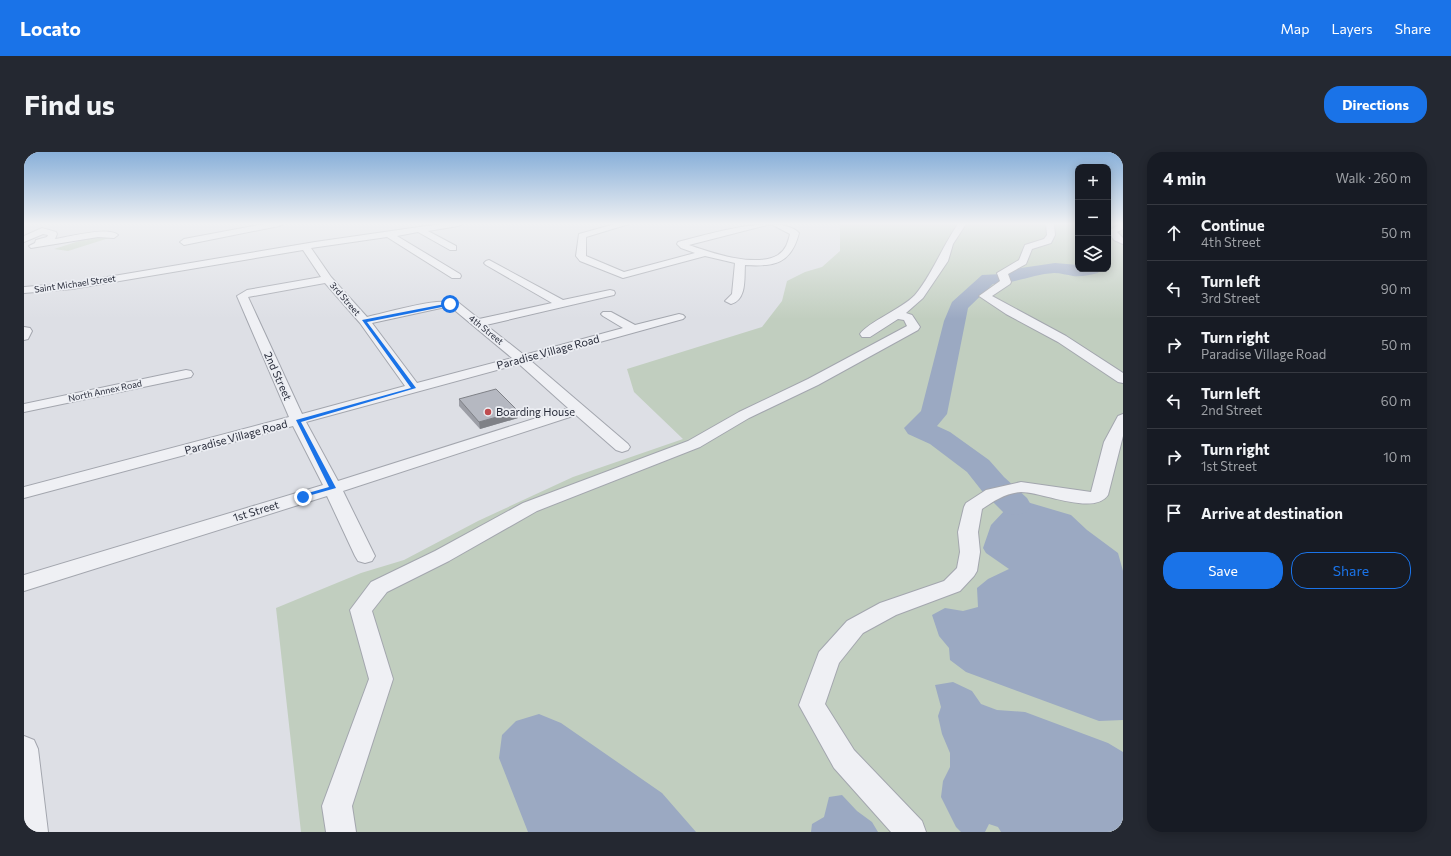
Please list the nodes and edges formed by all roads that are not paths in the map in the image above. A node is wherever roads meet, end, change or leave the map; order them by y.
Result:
1 (270, 256) edge
2 (311, 256) edge
3 (423, 256) edge
4 (581, 256) edge
5 (696, 256) edge
6 (716, 256) edge
7 (783, 256) edge
8 (945, 256) edge
9 (1026, 256) edge
10 (740, 262) junction
11 (489, 263) dead end
12 (456, 276) dead end
13 (327, 279) junction
14 (29, 290) edge
15 (610, 294) dead end
16 (24, 298) edge
17 (731, 300) dead end
18 (562, 304) junction
19 (607, 314) dead end
20 (896, 315) junction
21 (679, 317) dead end
22 (364, 321) junction
23 (478, 323) junction
24 (633, 329) junction
25 (24, 331) edge
26 (866, 334) dead end
27 (24, 336) edge
28 (521, 359) junction
29 (186, 374) dead end
30 (1123, 378) edge
31 (414, 388) junction
32 (24, 408) edge
33 (580, 409) junction
34 (1123, 419) edge
35 (298, 421) junction
36 (622, 447) dead end
37 (333, 488) junction
38 (24, 493) edge
39 (365, 556) dead end
40 (24, 583) edge
41 (24, 749) edge
42 (33, 832) edge
43 (342, 832) edge
44 (911, 832) edge

1 - 14 street, Saint Michael Street
2 - 13 street, 3rd Street
3 - 12 street
4 - 5 street
6 - 10 street
7 - 10 street
8 - 20 street
9 - 30 street
10 - 17 street
11 - 18 street
13 - 22 street, 3rd Street
13 - 35 street, 2nd Street
14 - 16 street
15 - 18 street
18 - 23 street
19 - 24 street
20 - 26 street
20 - 43 street
21 - 24 street, Paradise Village Road
22 - 23 street, 4th Street
22 - 31 street, 3rd Street
23 - 28 street, 4th Street
24 - 28 street, Paradise Village Road
25 - 27 street
28 - 31 street, Paradise Village Road
28 - 33 street, 4th Street
29 - 32 street, North Annex Road
31 - 35 street, Paradise Village Road
33 - 36 street, 4th Street
33 - 37 street, 1st Street
34 - 44 street
35 - 37 street, 2nd Street
35 - 38 street, Paradise Village Road
37 - 39 street, 2nd Street
37 - 40 street, 1st Street
41 - 42 street

